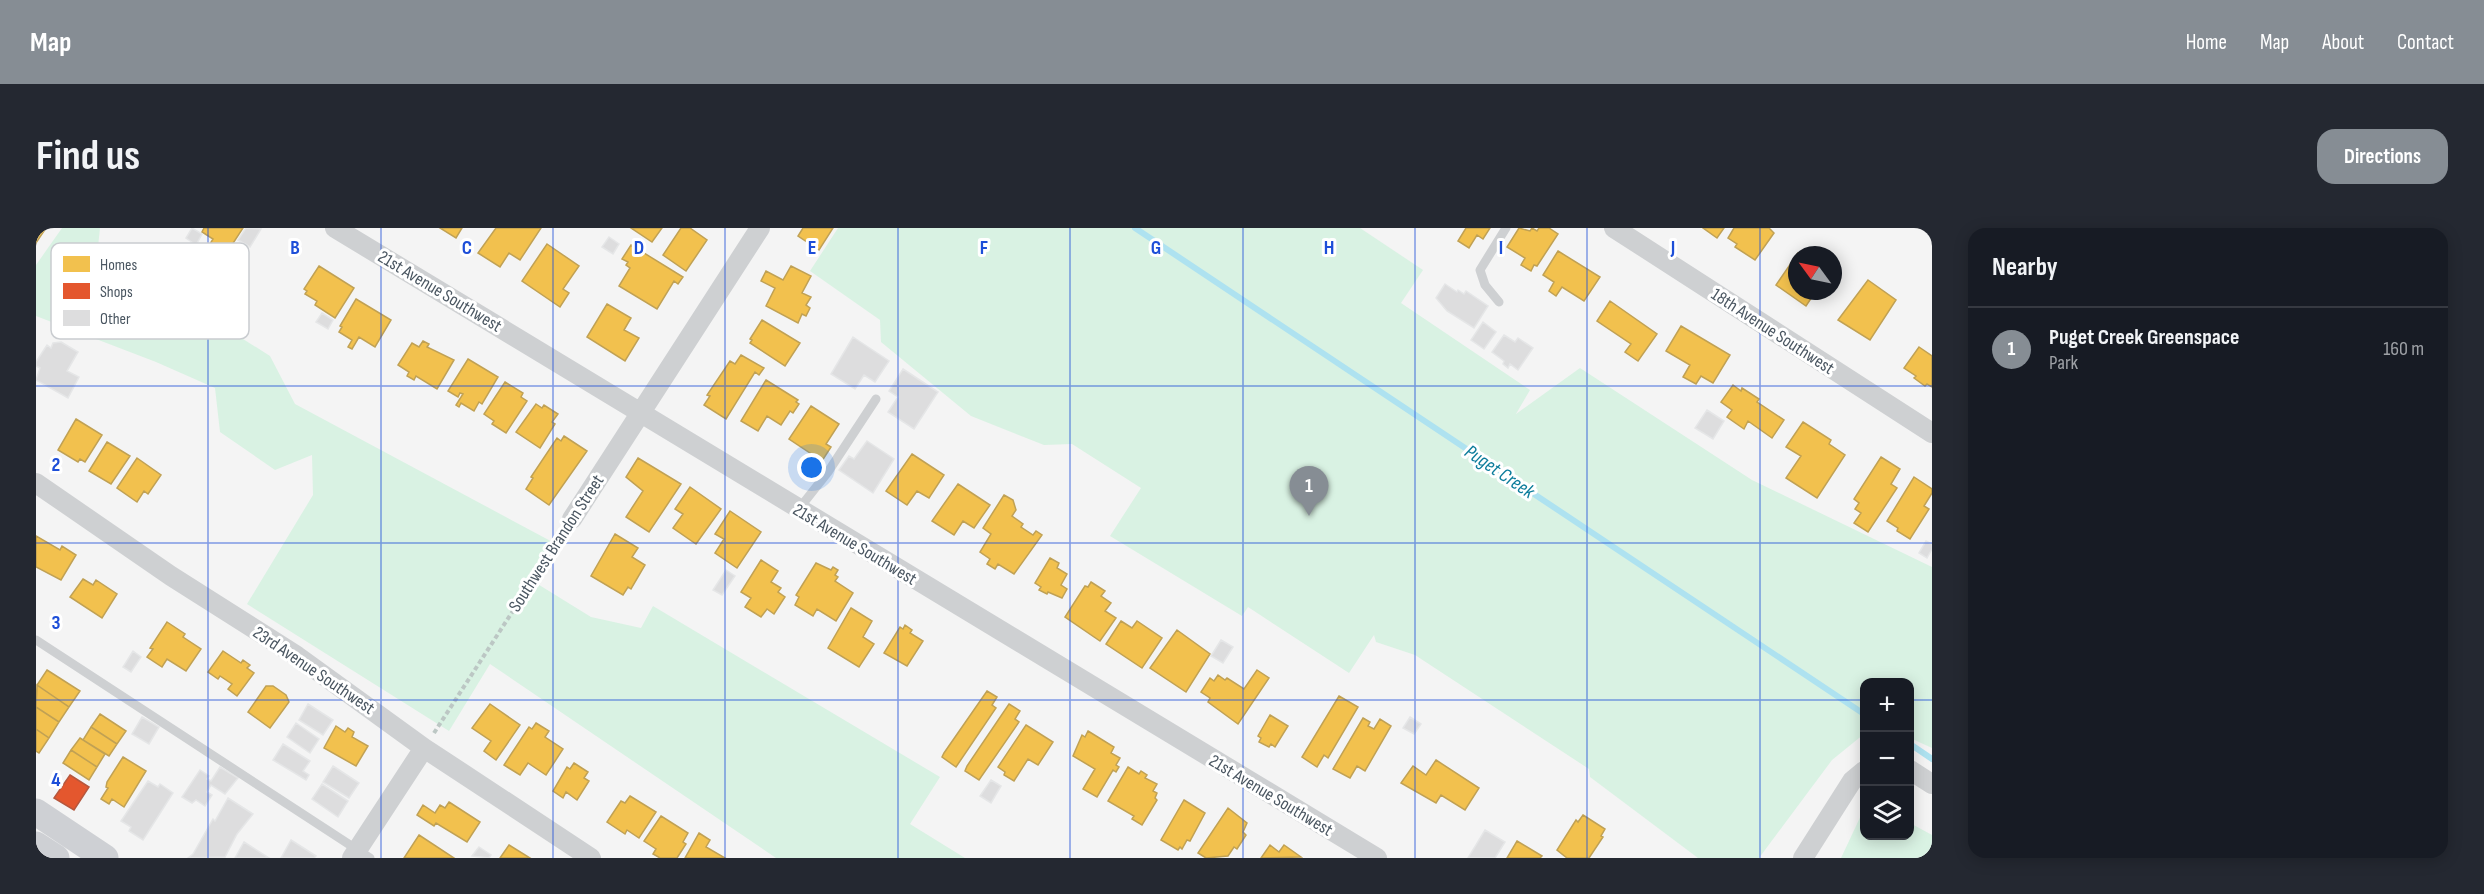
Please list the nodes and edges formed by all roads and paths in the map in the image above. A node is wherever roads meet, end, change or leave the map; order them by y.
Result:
1 (334, 228) edge
2 (760, 228) edge
3 (1506, 228) edge
4 (1614, 228) edge
5 (1499, 302) dead end
6 (876, 399) dead end
7 (639, 412) junction
8 (1932, 434) edge
9 (36, 483) edge
10 (798, 510) junction
11 (572, 519) joint
12 (36, 640) edge
13 (424, 748) junction
14 (1914, 773) edge
15 (1860, 774) edge
16 (1932, 784) edge
17 (36, 812) edge
18 (36, 845) edge
19 (360, 855) edge
20 (56, 858) edge
21 (105, 858) edge
22 (591, 858) edge
23 (1377, 858) edge
24 (1803, 858) edge

1 - 7 street, 21st Avenue Southwest
2 - 7 street, Southwest Brandon Street
3 - 5 lane
4 - 8 street, 18th Avenue Southwest
6 - 10 lane
7 - 10 street, 21st Avenue Southwest
7 - 11 street, Southwest Brandon Street
9 - 13 street, 23rd Avenue Southwest
10 - 23 street, 21st Avenue Southwest
11 - 13 path, Southwest Brandon Street
12 - 19 lane
13 - 19 street
13 - 22 street, 23rd Avenue Southwest
14 - 16 street
15 - 24 street
17 - 21 main road
18 - 20 main road

